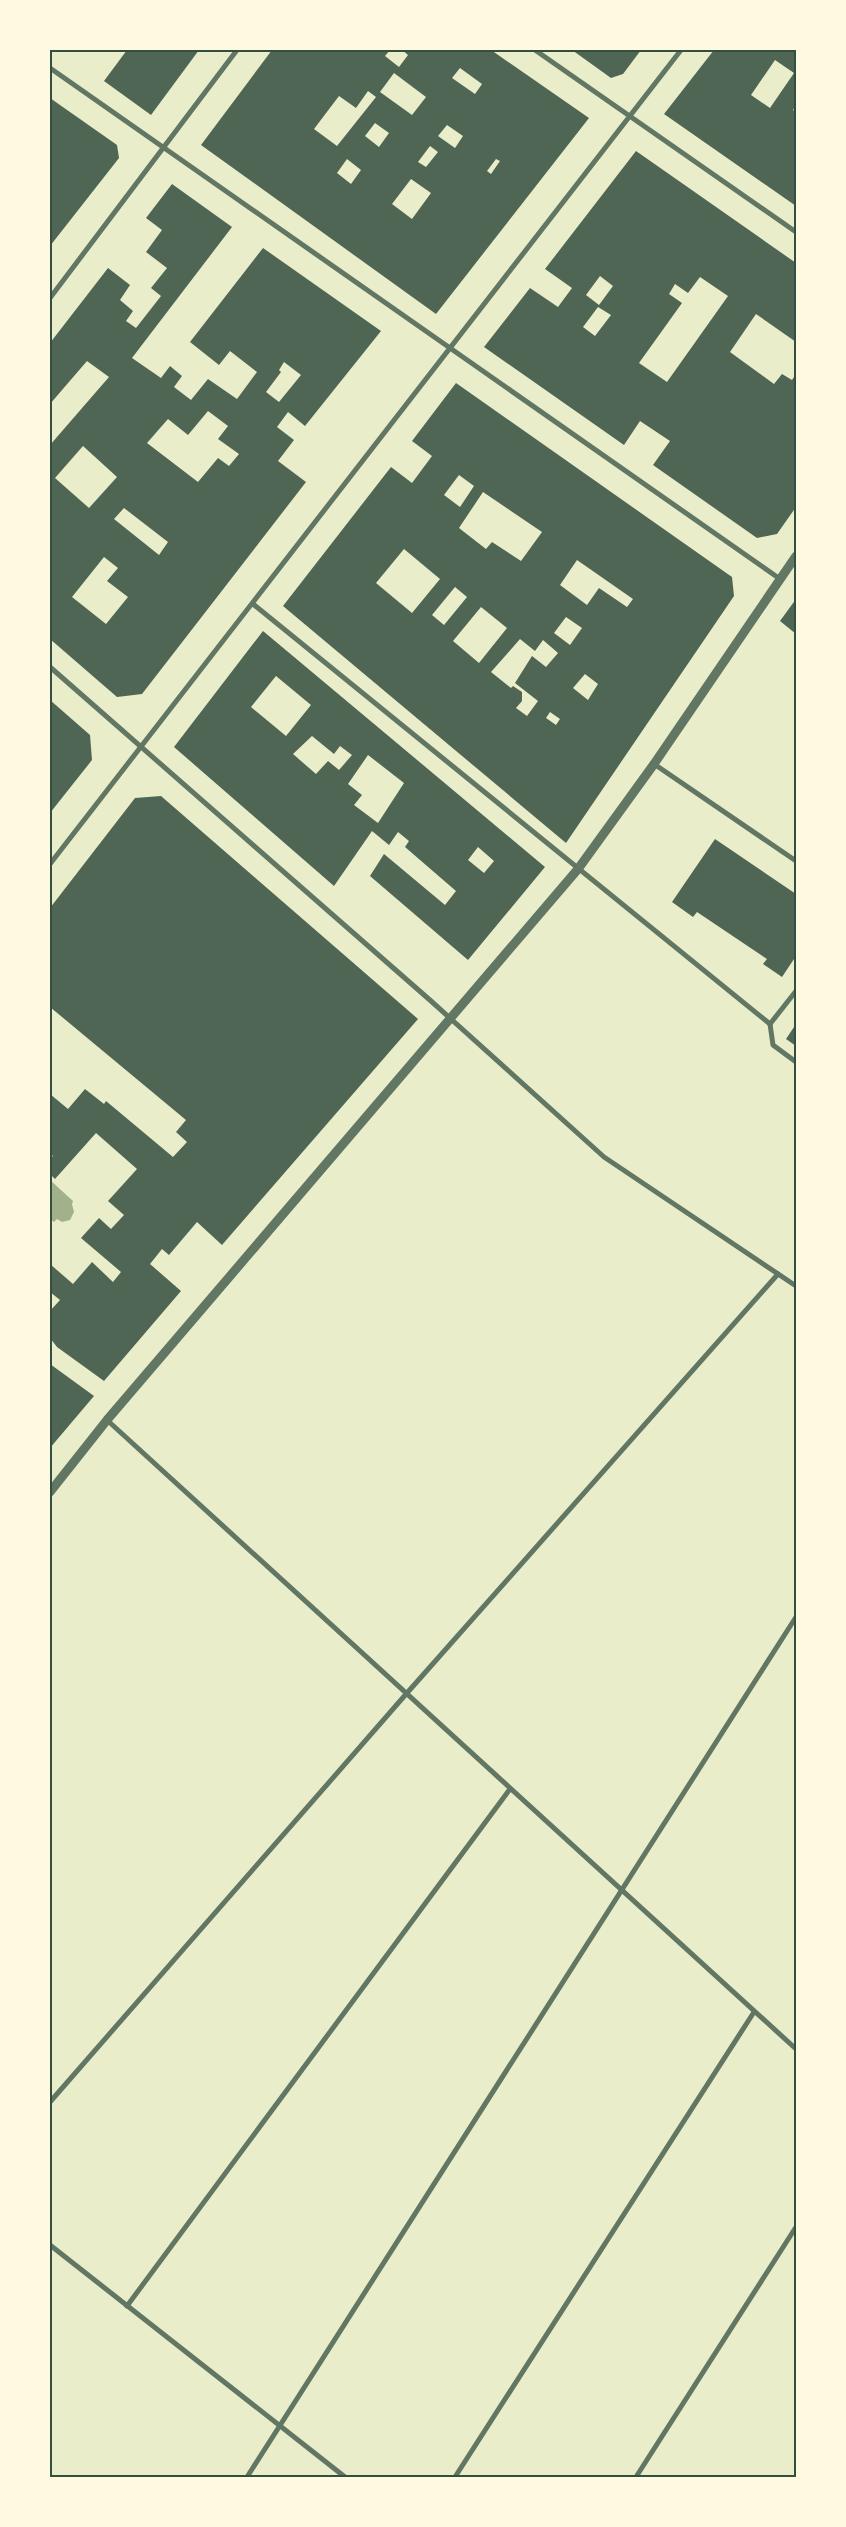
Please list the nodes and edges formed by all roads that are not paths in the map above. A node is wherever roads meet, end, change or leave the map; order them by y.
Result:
1 (237, 50) edge
2 (535, 50) edge
3 (681, 50) edge
4 (50, 68) edge
5 (630, 116) junction
6 (164, 148) junction
7 (796, 232) edge
8 (50, 298) edge
9 (448, 348) junction
10 (796, 556) edge
11 (780, 580) junction
12 (253, 604) junction
13 (50, 666) edge
14 (143, 746) junction
15 (654, 764) junction
16 (796, 861) edge
17 (50, 864) edge
18 (578, 869) junction
19 (796, 991) edge
20 (450, 1019) junction
21 (770, 1024) junction
22 (796, 1062) edge
23 (778, 1274) junction
24 (796, 1286) edge
25 (107, 1420) junction
26 (50, 1492) edge
27 (796, 1616) edge
28 (407, 1693) junction
29 (510, 1789) junction
30 (621, 1888) junction
31 (754, 2012) junction
32 (796, 2049) edge
33 (50, 2102) edge
34 (796, 2227) edge
35 (50, 2245) edge
36 (127, 2306) junction
37 (279, 2425) junction
38 (247, 2477) edge
39 (345, 2477) edge
40 (455, 2477) edge
41 (636, 2477) edge

1 - 6 street
2 - 5 street
3 - 5 street
4 - 6 street
5 - 7 street
5 - 9 street
6 - 8 street
6 - 9 street
9 - 11 street
9 - 12 street
10 - 11 street
11 - 15 street
12 - 14 street
12 - 18 street
13 - 14 street
14 - 17 street
14 - 20 street
15 - 16 street
15 - 18 street
18 - 20 street
18 - 21 street
19 - 21 street
20 - 23 street
20 - 25 street
21 - 22 street
23 - 24 street
23 - 28 street
25 - 26 street
25 - 28 street
27 - 30 street
28 - 29 street
28 - 33 street
29 - 30 street
29 - 36 street
30 - 31 street
30 - 37 street
31 - 32 street
31 - 40 street
34 - 41 street
35 - 36 street
36 - 37 street
37 - 38 street
37 - 39 street

